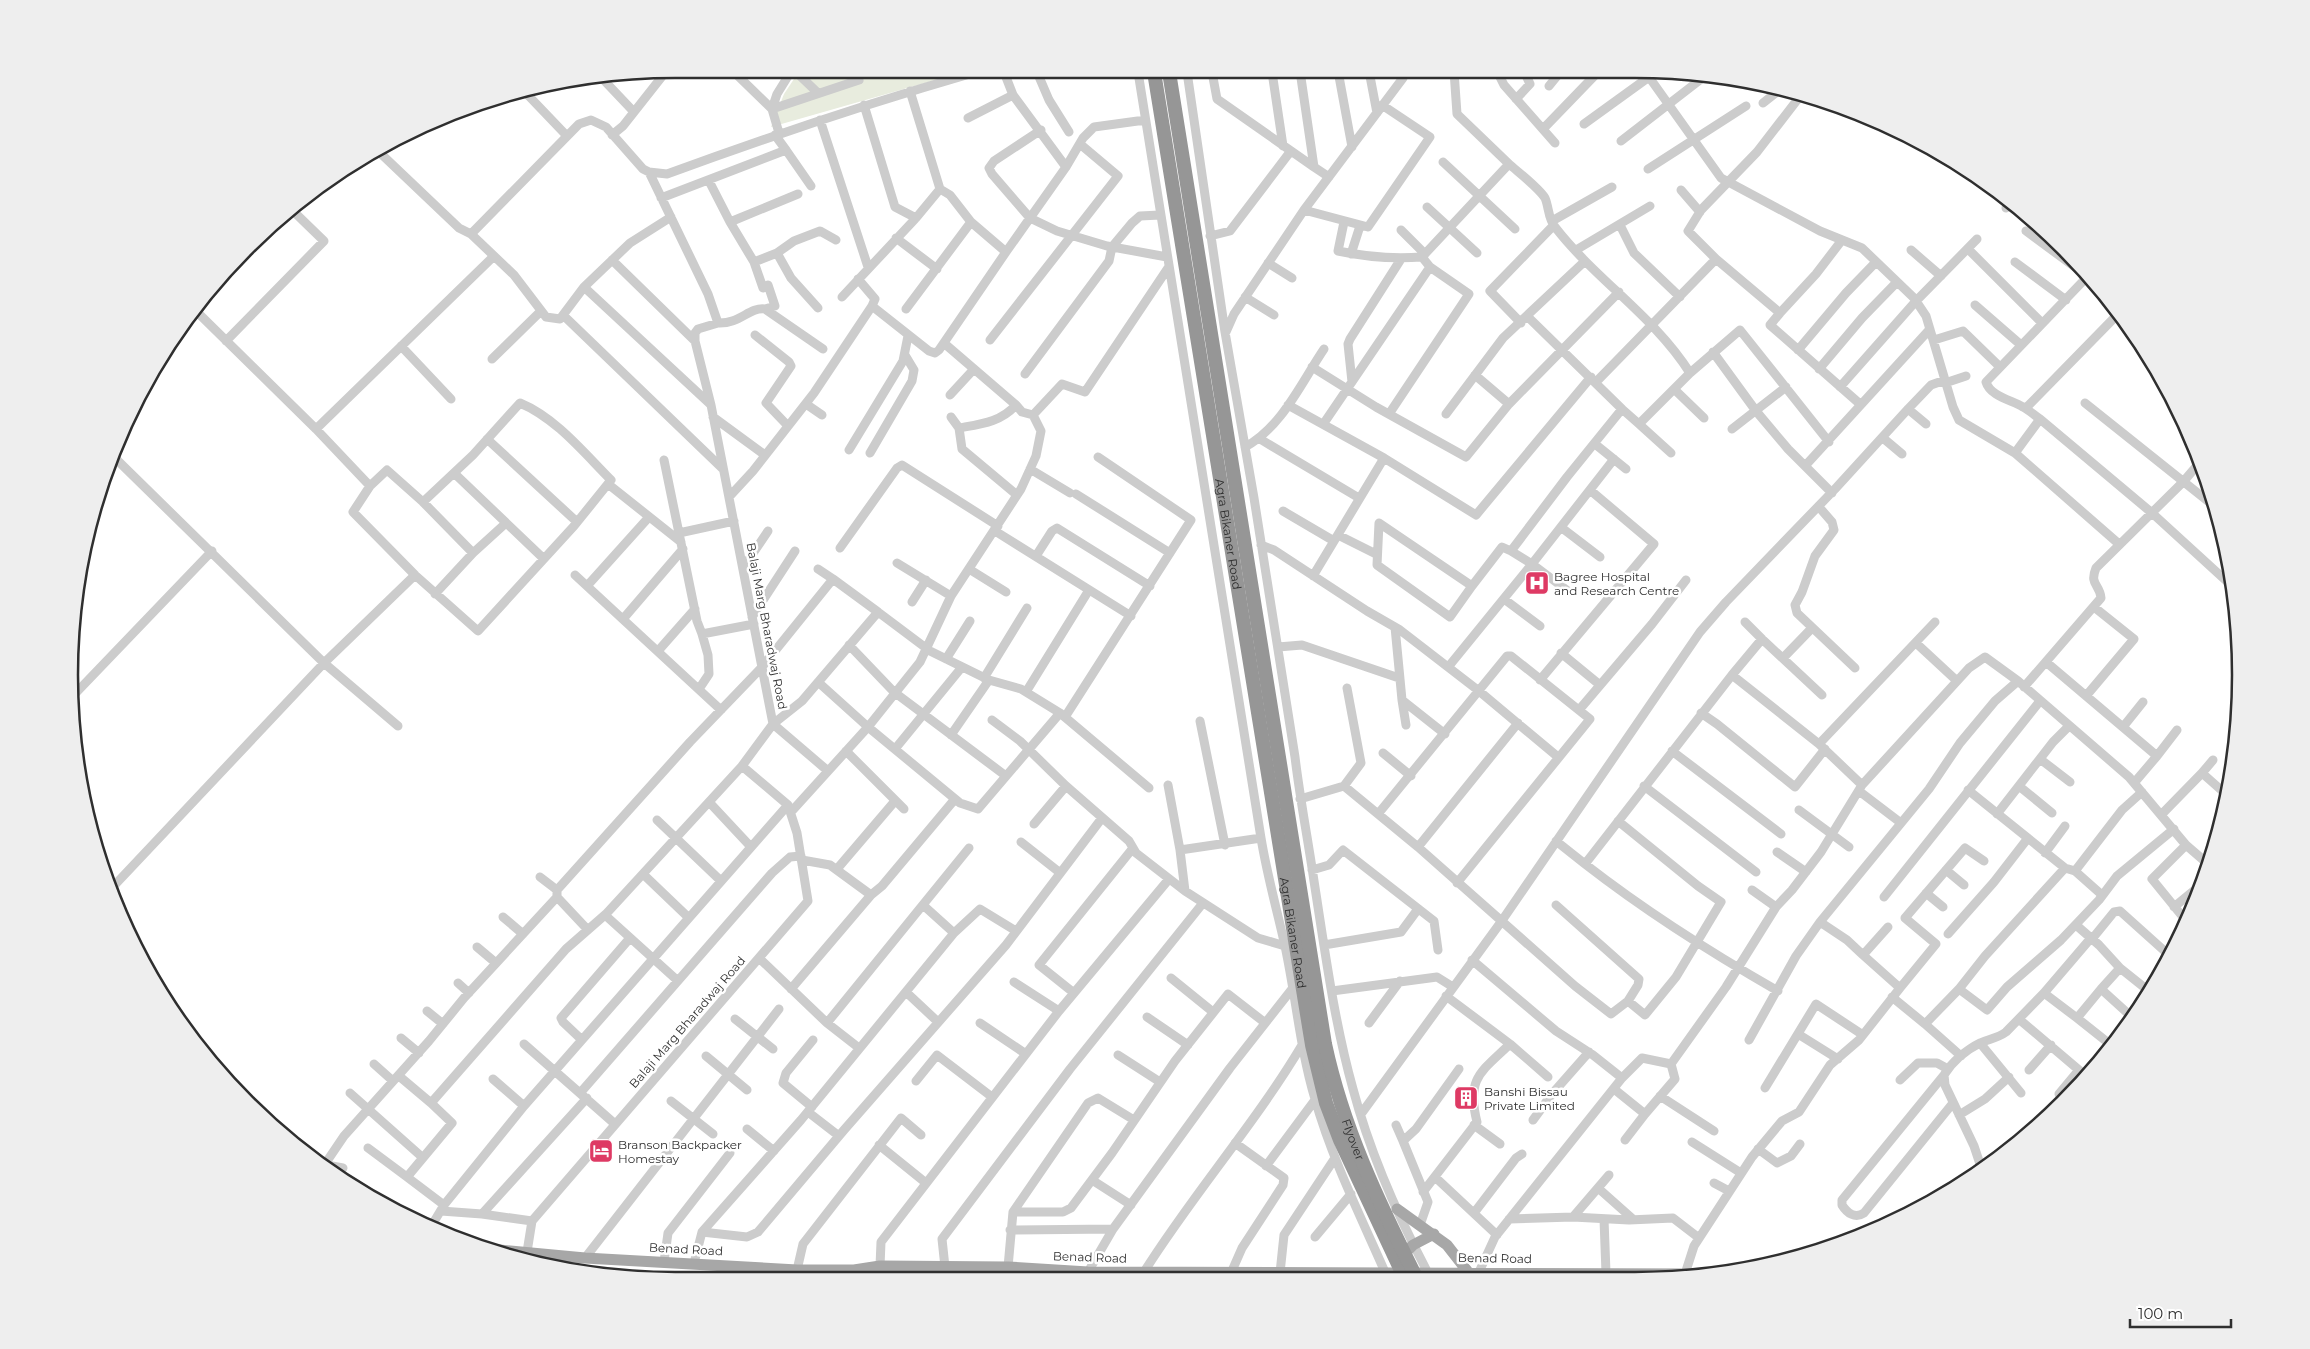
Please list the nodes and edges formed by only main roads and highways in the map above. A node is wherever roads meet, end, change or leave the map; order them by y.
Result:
1 (1155, 78) edge
2 (1170, 78) edge
3 (1304, 992) junction
4 (1397, 1209) road end
5 (1434, 1234) junction
6 (523, 1252) edge
7 (1088, 1272) edge
8 (1088, 1272) edge
9 (1144, 1272) edge
10 (1386, 1272) edge
11 (1402, 1272) edge
12 (1420, 1272) edge
13 (1474, 1272) edge

1 - 3 highway, Agra Bikaner Road
2 - 3 highway
3 - 11 highway, Flyover
3 - 12 highway, Flyover
4 - 5 main road
5 - 10 main road
5 - 13 main road
6 - 8 main road, Benad Road
7 - 9 main road, Benad Road

